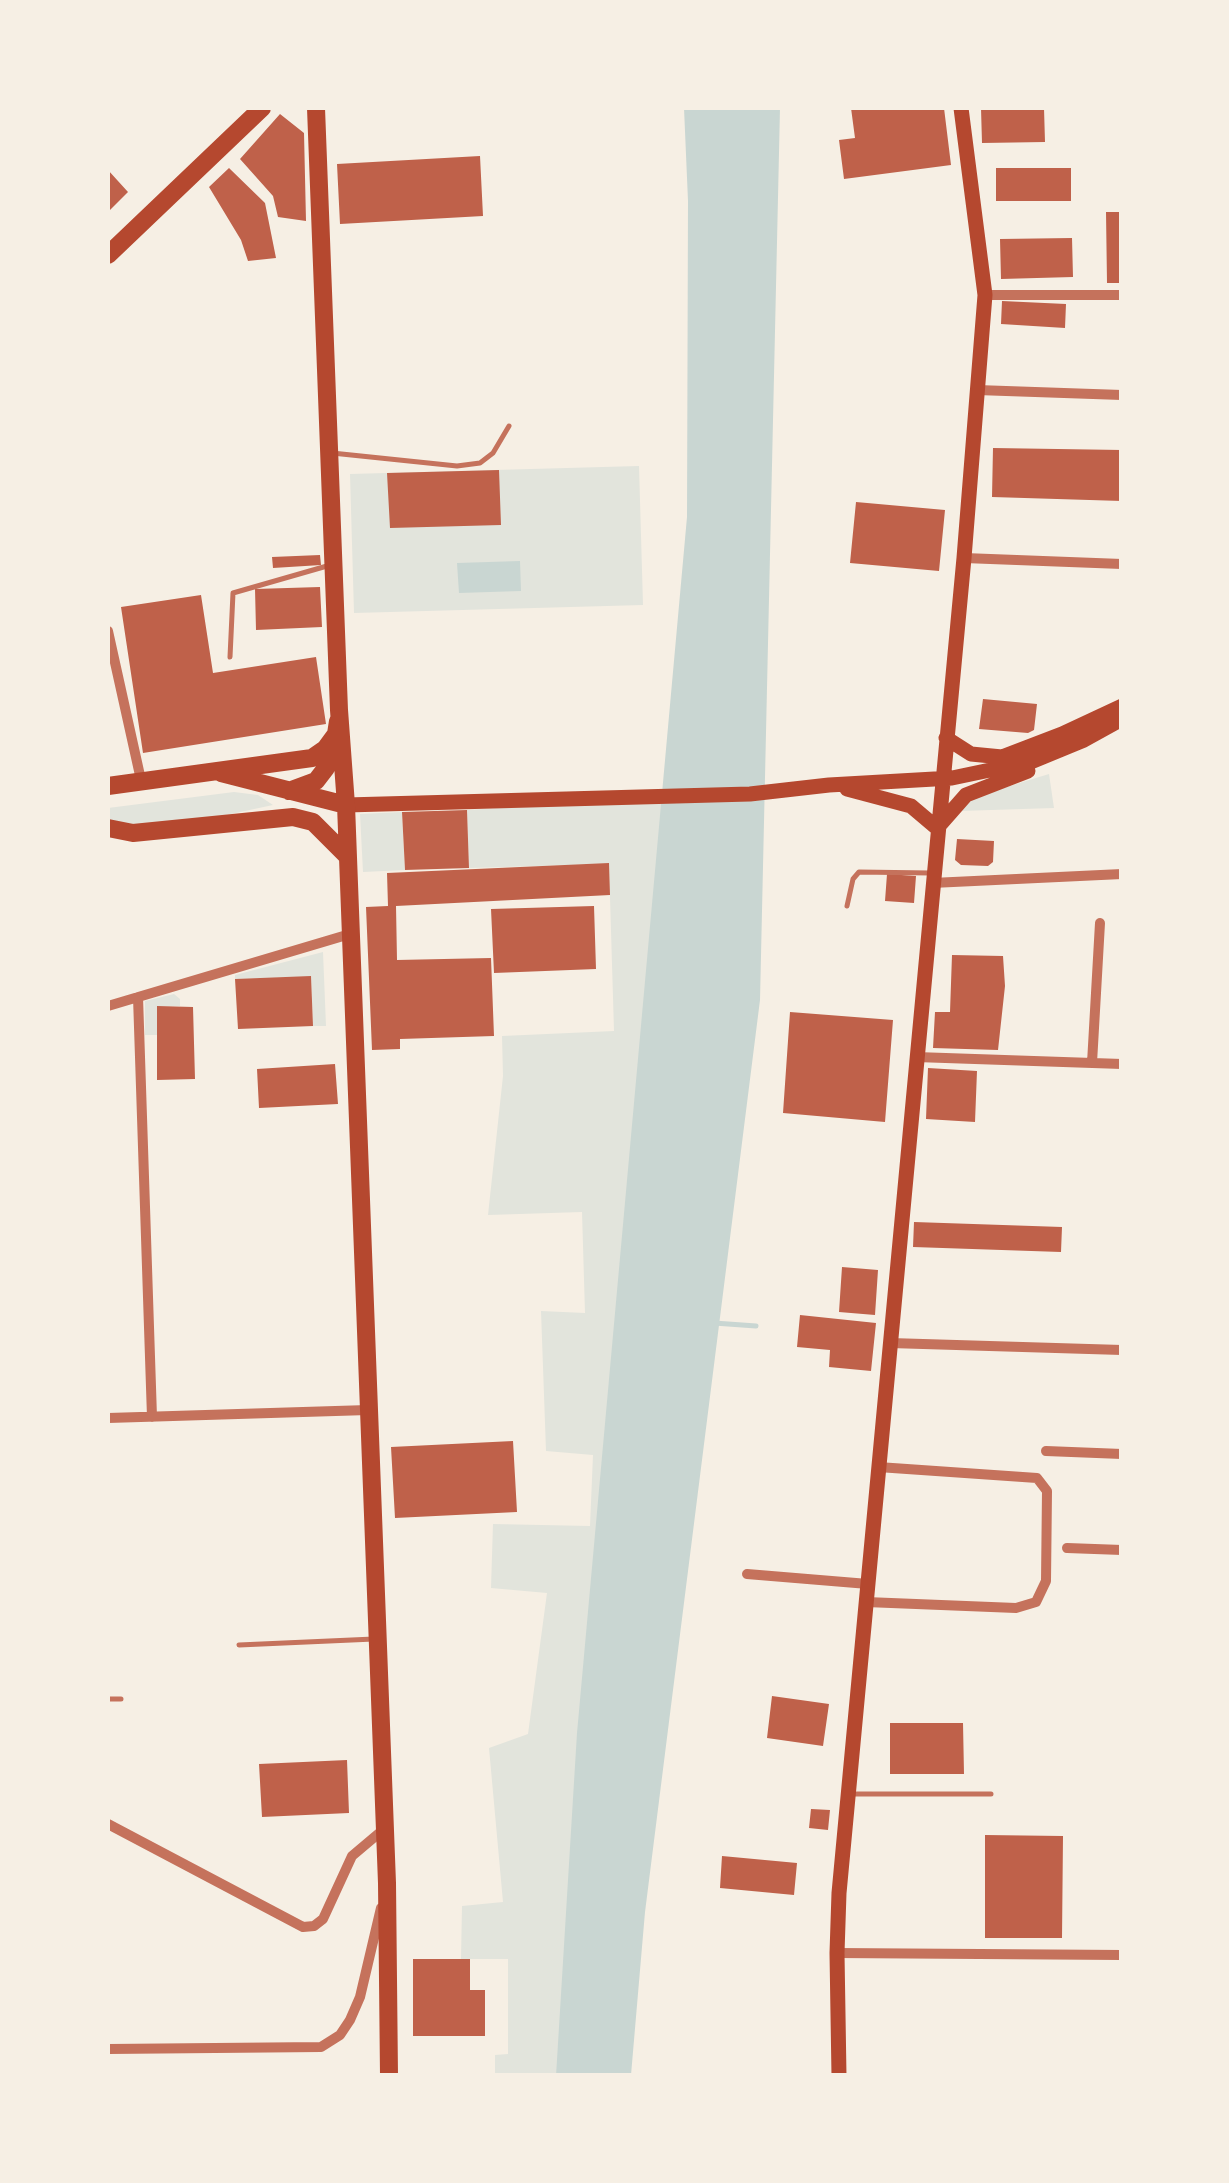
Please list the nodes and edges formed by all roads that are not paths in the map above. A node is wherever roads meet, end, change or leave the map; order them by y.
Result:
1 (262, 108) edge
2 (960, 108) edge
3 (313, 109) edge
4 (108, 255) edge
5 (984, 295) junction
6 (1122, 295) edge
7 (978, 390) junction
8 (1122, 396) edge
9 (510, 426) dead end
10 (329, 452) junction
11 (964, 558) junction
12 (334, 564) junction
13 (1122, 564) edge
14 (108, 631) edge
15 (230, 656) dead end
16 (1122, 706) edge
17 (339, 710) junction
18 (1122, 720) edge
19 (1122, 731) edge
20 (336, 734) junction
21 (946, 738) junction
22 (1032, 746) junction
23 (1077, 754) junction
24 (1002, 757) junction
25 (211, 770) junction
26 (141, 780) junction
27 (832, 785) junction
28 (108, 786) edge
29 (982, 786) junction
30 (289, 791) junction
31 (346, 805) junction
32 (108, 828) edge
33 (937, 828) junction
34 (347, 856) junction
35 (1122, 874) edge
36 (932, 878) junction
37 (847, 906) dead end
38 (1100, 923) dead end
39 (350, 934) junction
40 (138, 997) junction
41 (108, 1006) edge
42 (916, 1057) junction
43 (1092, 1063) junction
44 (1122, 1064) edge
45 (890, 1344) junction
46 (1122, 1350) edge
47 (368, 1410) junction
48 (108, 1418) edge
49 (152, 1418) junction
50 (1046, 1450) dead end
51 (1122, 1454) edge
52 (878, 1466) junction
53 (1067, 1548) dead end
54 (1122, 1550) edge
55 (747, 1574) dead end
56 (868, 1584) junction
57 (866, 1602) junction
58 (377, 1638) junction
59 (238, 1645) dead end
60 (108, 1699) edge
61 (121, 1699) dead end
62 (848, 1794) junction
63 (991, 1794) dead end
64 (108, 1824) edge
65 (384, 1829) junction
66 (387, 1883) junction
67 (836, 1953) junction
68 (1122, 1955) edge
69 (108, 2050) edge
70 (389, 2076) edge
71 (839, 2076) edge

1 - 4 main road
2 - 5 main road
3 - 10 main road
5 - 6 street
5 - 7 main road
7 - 8 street
7 - 11 main road
9 - 10 lane
10 - 12 main road
11 - 13 street
11 - 21 main road
12 - 15 lane
12 - 17 main road
14 - 26 street
16 - 22 main road
17 - 20 main road
17 - 31 main road
18 - 27 main road
19 - 23 main road
20 - 25 main road
20 - 30 main road
21 - 24 main road
21 - 33 main road
22 - 23 main road
22 - 24 main road
23 - 29 main road
24 - 29 main road
25 - 26 main road
25 - 30 main road
26 - 28 main road
27 - 31 main road
27 - 33 main road
29 - 33 main road
30 - 31 main road
31 - 34 main road
32 - 34 main road
33 - 36 main road
34 - 39 main road
35 - 36 street
36 - 37 lane
36 - 42 main road
38 - 43 street
39 - 40 street
39 - 47 main road
40 - 41 street
40 - 49 street
42 - 43 street
42 - 45 main road
43 - 44 street
45 - 46 street
45 - 52 main road
47 - 49 street
47 - 58 main road
48 - 49 street
50 - 51 street
52 - 56 main road
52 - 57 street
53 - 54 street
55 - 56 street
56 - 57 main road
57 - 62 main road
58 - 59 lane
58 - 65 main road
60 - 61 lane
62 - 63 lane
62 - 67 main road
64 - 65 street
65 - 66 main road
66 - 69 street
66 - 70 main road
67 - 68 street
67 - 71 main road

